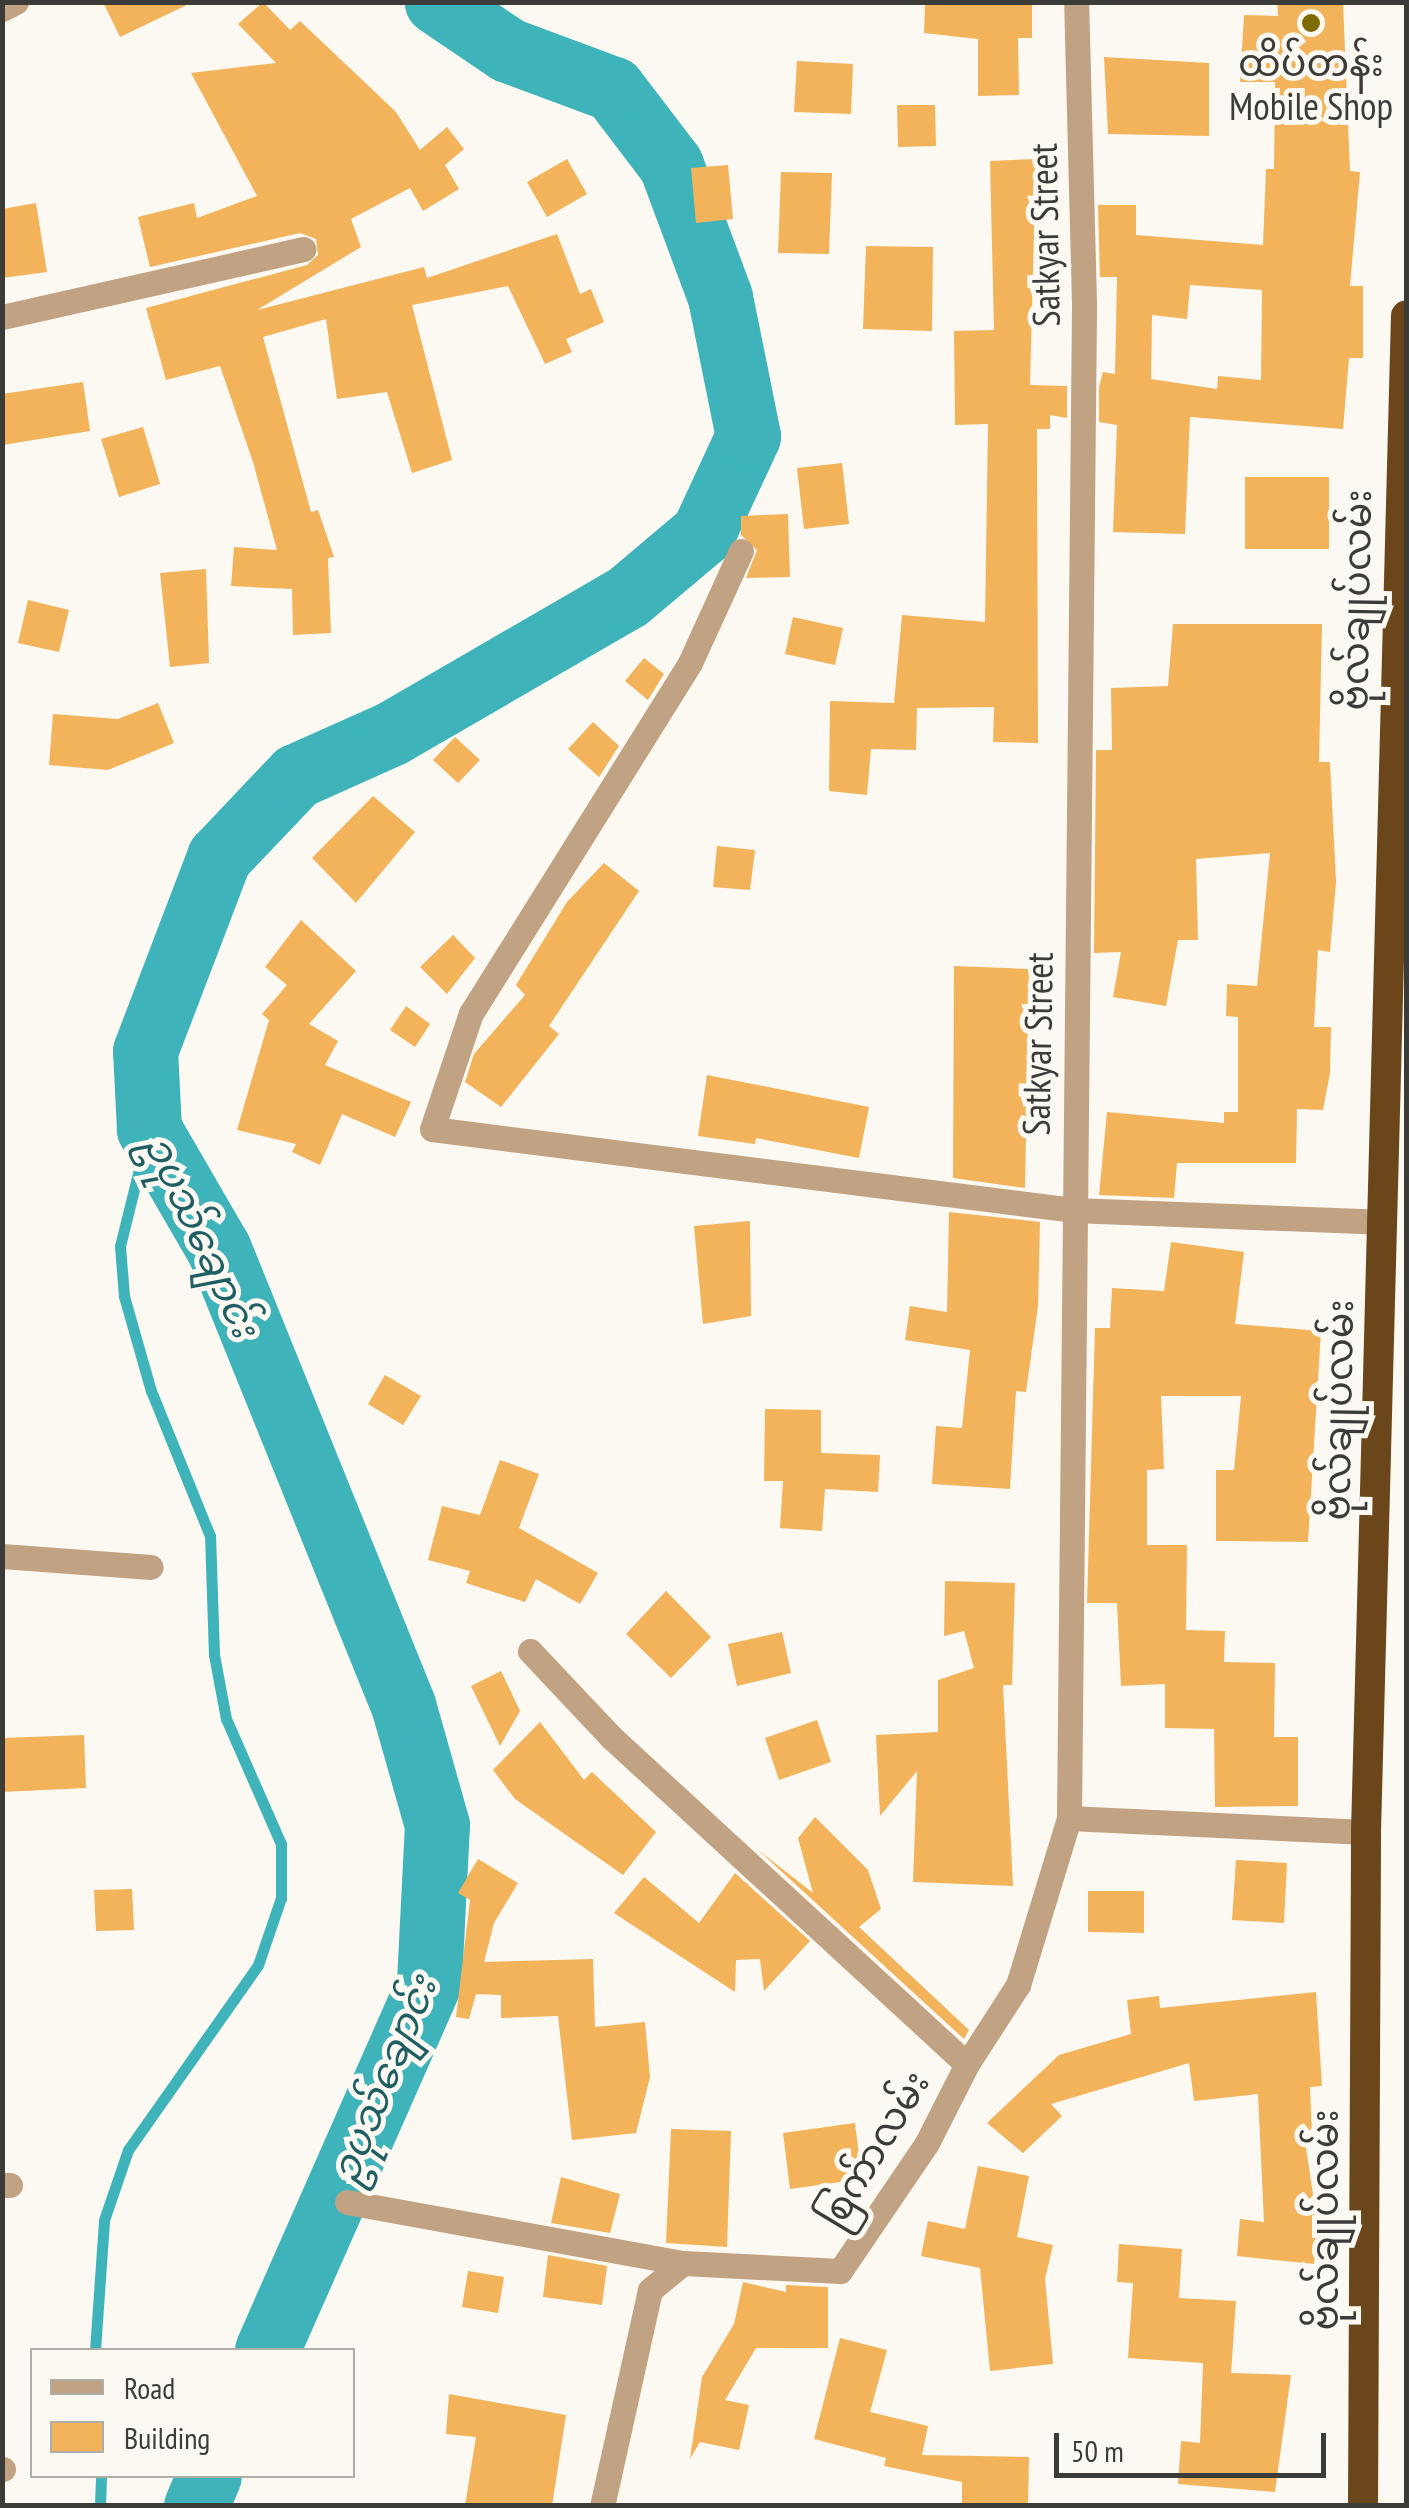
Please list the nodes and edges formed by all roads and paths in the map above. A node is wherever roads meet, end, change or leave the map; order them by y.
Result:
1 (16, 2) edge
2 (1076, 2) edge
3 (2, 8) edge
4 (303, 249) dead end
5 (1406, 316) edge
6 (2, 317) edge
7 (741, 551) dead end
8 (1073, 1210) junction
9 (1382, 1222) junction
10 (2, 1556) edge
11 (151, 1566) dead end
12 (530, 1651) dead end
13 (1069, 1818) junction
14 (1366, 1832) junction
15 (967, 2064) junction
16 (347, 2202) dead end
17 (683, 2263) junction
18 (602, 2506) edge
19 (1363, 2506) edge

1 - 3 street
2 - 8 street, Satkyar Street
4 - 6 street
5 - 9 highway, ဗိုလ်ချုပ်လမ်း
7 - 8 street
8 - 9 street
8 - 13 street, Satkyar Street
9 - 14 highway, ဗိုလ်ချုပ်လမ်း
10 - 11 street
12 - 15 street, စြက်ာလမ်း
13 - 14 street
13 - 15 street, Satkyar Street
14 - 19 highway, ဗိုလ်ချုပ်လမ်း
15 - 17 street, စြက်ာလမ်း
16 - 17 street
17 - 18 street

